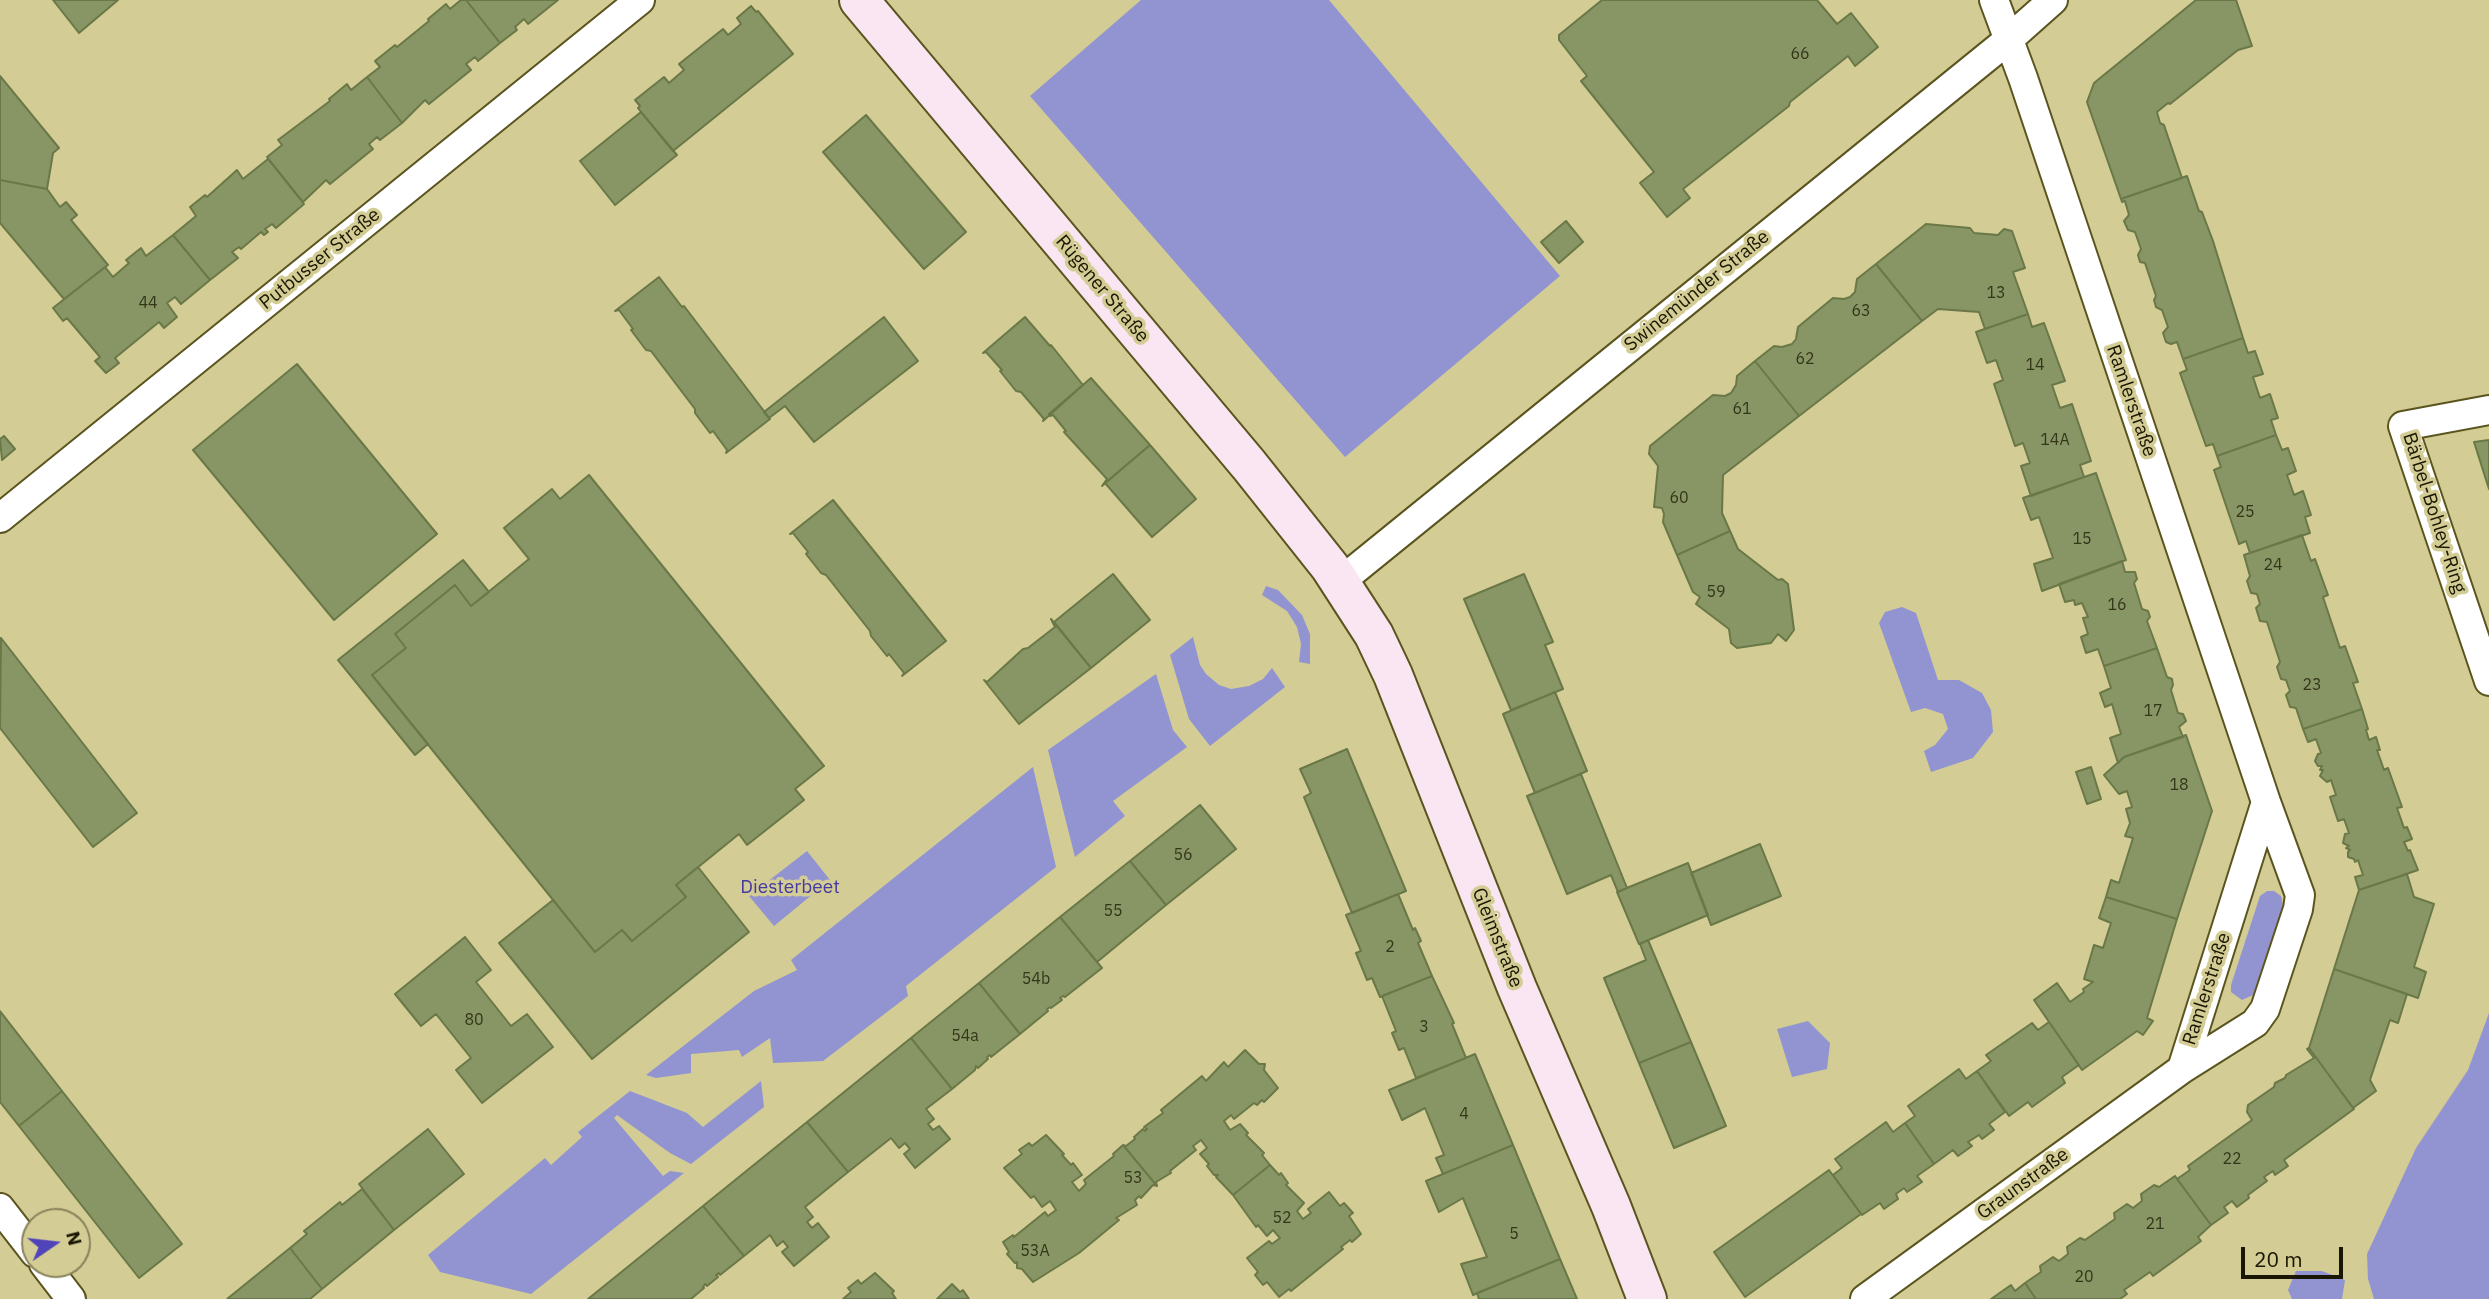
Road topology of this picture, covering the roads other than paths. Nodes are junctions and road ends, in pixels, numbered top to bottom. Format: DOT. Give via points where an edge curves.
graph roads {
  1 [pos="640,0"];
  2 [pos="859,0"];
  3 [pos="1994,0"];
  4 [pos="2053,0"];
  5 [pos="2008,40"];
  6 [pos="2489,410"];
  7 [pos="0,518"];
  8 [pos="1340,581"];
  9 [pos="2489,681"];
  10 [pos="2266,802"];
  11 [pos="2182,1069"];
  12 [pos="0,1208"];
  13 [pos="21,1235"];
  14 [pos="55,1278"];
  15 [pos="71,1299"];
  16 [pos="1647,1299"];
  17 [pos="1865,1299"];
  1 -- 7 [label="street, Putbusser Straße"];
  2 -- 8 [label="street, Rügener Straße" via="1241,454"];
  3 -- 5 [label="street, Ramlerstraße"];
  4 -- 5 [label="street, Swinemünder Straße"];
  5 -- 8 [label="street, Swinemünder Straße"];
  5 -- 10 [label="street, Ramlerstraße"];
  6 -- 9 [label="street, Bärbel-Bohley-Ring" via="2403,426"];
  8 -- 16 [label="street, Gleimstraße" via="1393,675"];
  10 -- 11 [label="street, Ramlerstraße"];
  10 -- 11 [label="street, Ramlerstraße" via="2300,895 2298,909 2260,1016 2243,1032"];
  11 -- 17 [label="street, Graunstraße"];
  12 -- 13 [label="street"];
  14 -- 15 [label="street"];
}
